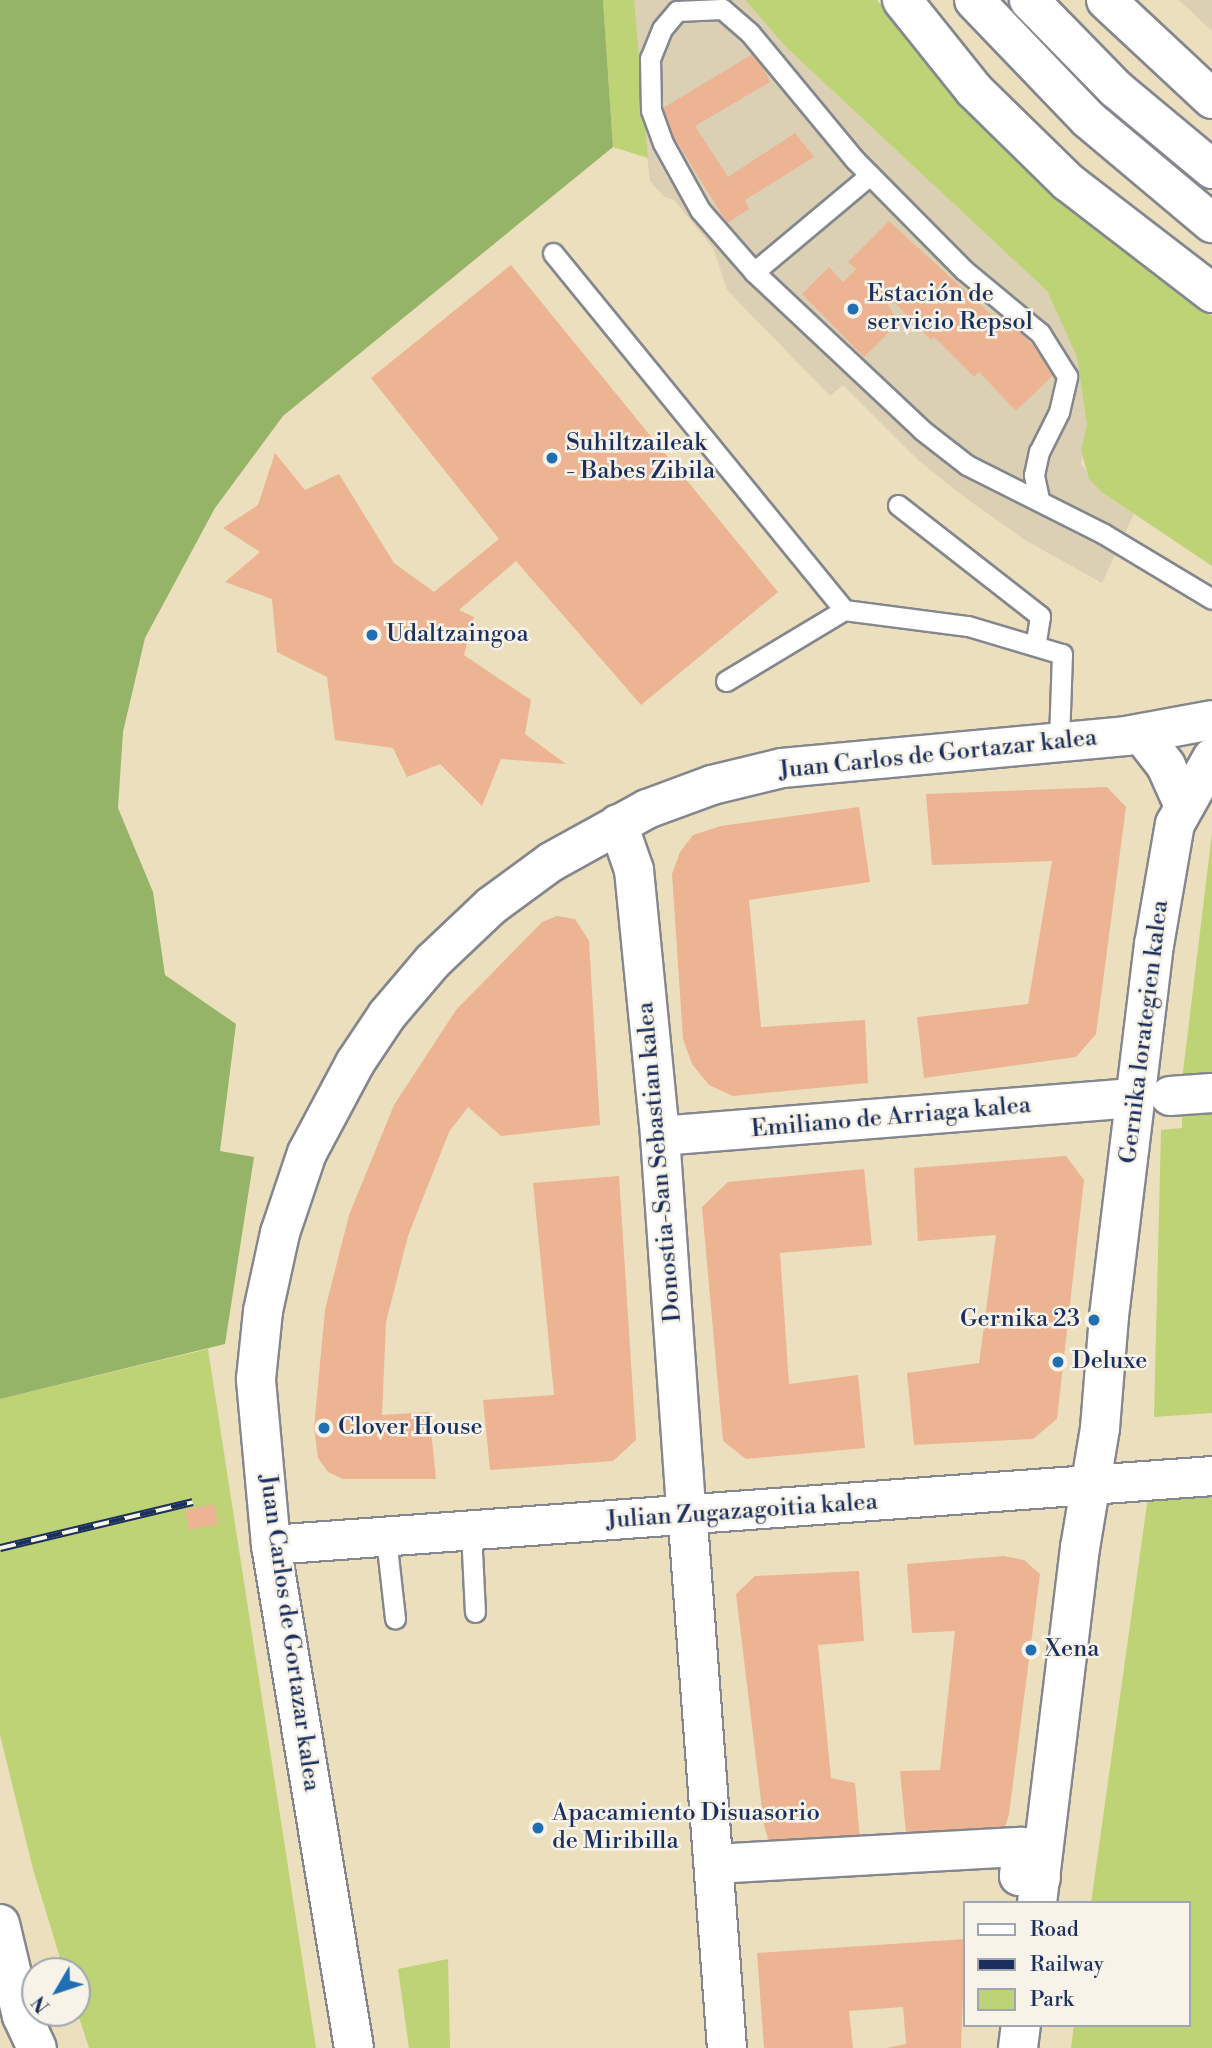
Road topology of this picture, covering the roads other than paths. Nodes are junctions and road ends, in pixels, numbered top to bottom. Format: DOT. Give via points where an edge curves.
graph roads {
  1 [pos="902,0"];
  2 [pos="974,0"];
  3 [pos="1029,0"];
  4 [pos="1106,0"];
  5 [pos="1212,99"];
  6 [pos="1212,169"];
  7 [pos="870,175"];
  8 [pos="1212,223"];
  9 [pos="553,253"];
  10 [pos="754,272"];
  11 [pos="1212,293"];
  12 [pos="1039,499"];
  13 [pos="898,505"];
  14 [pos="1212,599"];
  15 [pos="845,610"];
  16 [pos="1035,646"];
  17 [pos="726,681"];
  18 [pos="1212,720"];
  19 [pos="1136,738"];
  20 [pos="1059,741"];
  21 [pos="1211,758"];
  22 [pos="1184,806"];
  23 [pos="618,824"];
  24 [pos="1212,1093"];
  25 [pos="1170,1096"];
  26 [pos="1121,1099"];
  27 [pos="660,1136"];
  28 [pos="1212,1476"];
  29 [pos="1091,1487"];
  30 [pos="471,1531"];
  31 [pos="386,1538"];
  32 [pos="271,1545"];
  33 [pos="475,1612"];
  34 [pos="395,1618"];
  35 [pos="714,1864"];
  36 [pos="1039,1891"];
  37 [pos="0,1924"];
  38 [pos="1021,2027"];
  39 [pos="37,2048"];
  40 [pos="354,2048"];
  41 [pos="727,2048"];
  42 [pos="1018,2048"];
  1 -- 11 [label="main road" via="974,90 1068,182"];
  2 -- 8 [label="main road" via="1088,119"];
  3 -- 6 [label="main road" via="1116,89"];
  4 -- 5 [label="main road"];
  7 -- 10 [label="lane"];
  7 -- 10 [label="lane" via="741,25 722,9 677,11 662,29 650,58 652,110 663,143 699,210"];
  7 -- 12 [label="lane" via="964,270 1040,333 1067,376 1059,411 1039,452 1034,475"];
  9 -- 15 [label="lane"];
  10 -- 12 [label="lane" via="922,430 967,465 1020,494"];
  12 -- 14 [label="lane"];
  13 -- 16 [label="lane" via="1040,616"];
  15 -- 16 [label="lane" via="968,626"];
  15 -- 17 [label="lane"];
  16 -- 20 [label="lane" via="1062,654"];
  18 -- 19 [label="main road, Juan Carlos de Gortazar kalea"];
  19 -- 20 [label="main road, Juan Carlos de Gortazar kalea"];
  19 -- 21 [label="main road, Juan Carlos de Gortazar kalea" via="1180,746"];
  19 -- 22 [label="main road" via="1166,766"];
  20 -- 23 [label="main road, Juan Carlos de Gortazar kalea" via="782,768 712,785"];
  21 -- 22 [label="main road, Gernika lorategien kalea"];
  22 -- 29 [label="main road, Gernika lorategien kalea" via="1175,824 1154,945"];
  23 -- 27 [label="main road, Donostia-San Sebastian kalea" via="634,870"];
  23 -- 32 [label="main road, Juan Carlos de Gortazar kalea" via="551,862 491,906 433,961 387,1015 355,1063 307,1153 280,1233 263,1311 256,1379"];
  24 -- 25 [label="main road"];
  26 -- 27 [label="main road, Emiliano de Arriaga kalea"];
  27 -- 35 [label="main road, Donostia-San Sebastian kalea"];
  28 -- 29 [label="main road, Julian Zugazagoitia kalea"];
  29 -- 30 [label="main road, Julian Zugazagoitia kalea"];
  29 -- 36 [label="main road"];
  30 -- 31 [label="main road, Julian Zugazagoitia kalea"];
  30 -- 33 [label="lane"];
  31 -- 32 [label="main road, Julian Zugazagoitia kalea"];
  31 -- 34 [label="lane"];
  32 -- 40 [label="main road, Juan Carlos de Gortazar kalea"];
  35 -- 36 [label="main road" via="1021,1847 1019,1876"];
  35 -- 41 [label="main road, Donostia-San Sebastian kalea"];
  37 -- 39 [label="main road" via="22,2016"];
  38 -- 42 [label="main road"];
}
